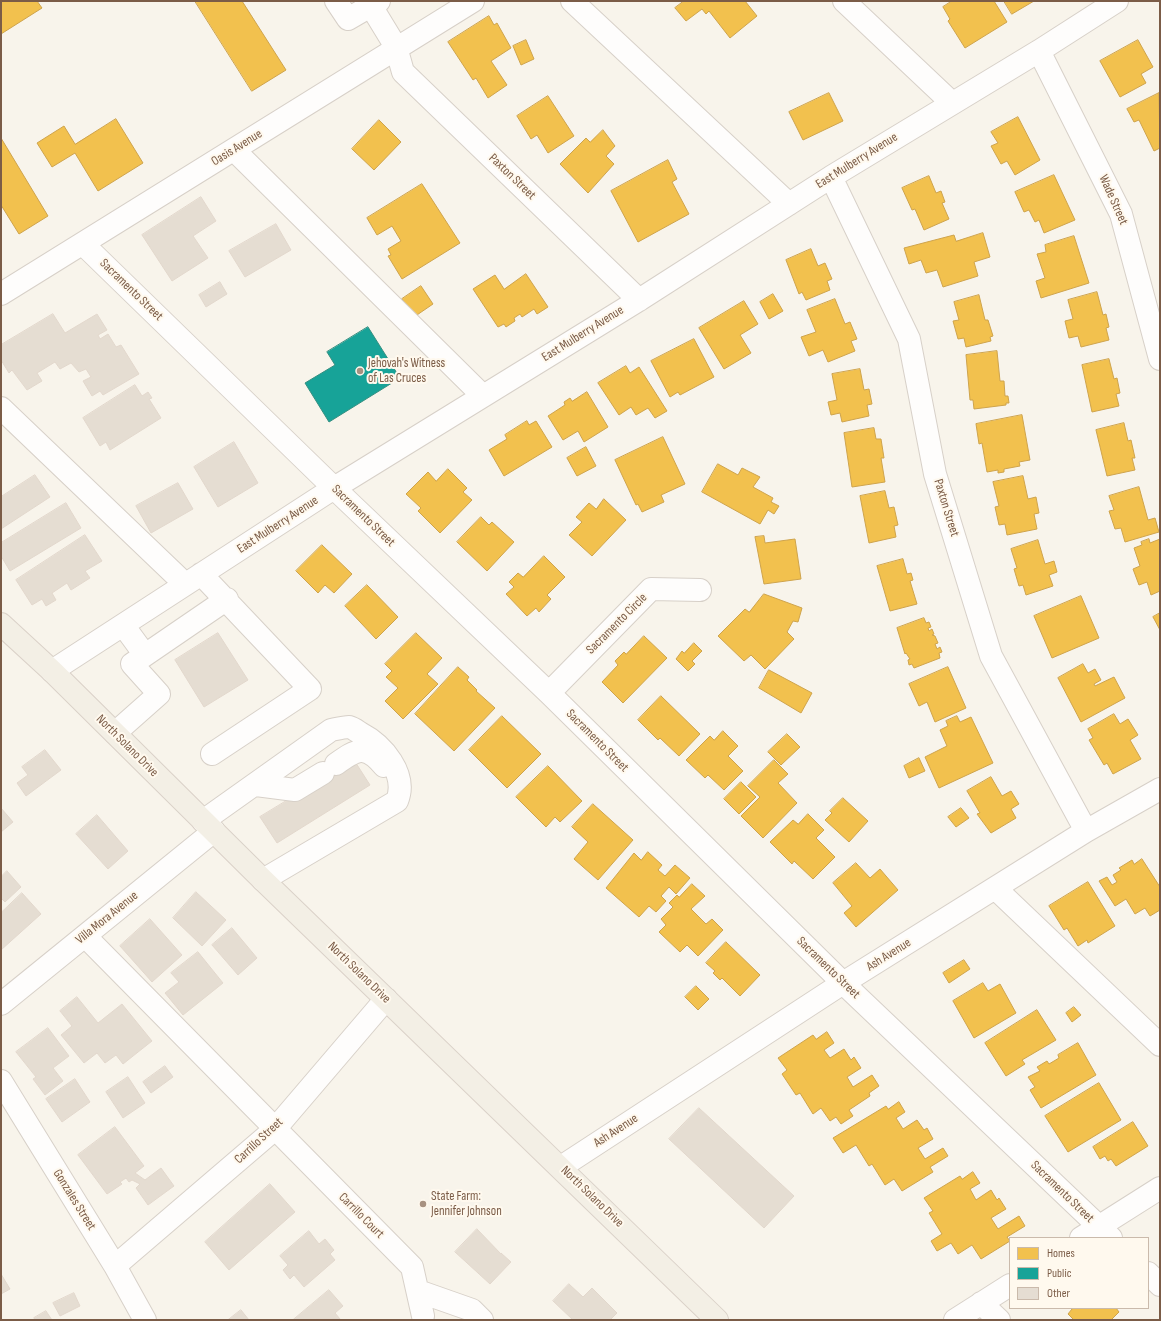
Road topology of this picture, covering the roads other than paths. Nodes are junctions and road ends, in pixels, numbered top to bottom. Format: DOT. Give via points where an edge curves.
graph roads {
  1 [pos="336,1"];
  2 [pos="473,1"];
  3 [pos="572,1"];
  4 [pos="844,1"];
  5 [pos="1112,2"];
  6 [pos="375,4"];
  7 [pos="396,47"];
  8 [pos="1039,51"];
  9 [pos="952,103"];
  10 [pos="234,150"];
  11 [pos="831,177"];
  12 [pos="789,204"];
  13 [pos="83,244"];
  14 [pos="1,294"];
  15 [pos="639,300"];
  16 [pos="1160,359"];
  17 [pos="483,396"];
  18 [pos="1,408"];
  19 [pos="334,488"];
  20 [pos="193,579"];
  21 [pos="700,590"];
  22 [pos="227,599"];
  23 [pos="1,624"];
  24 [pos="123,625"];
  25 [pos="145,655"];
  26 [pos="52,671"];
  27 [pos="549,693"];
  28 [pos="115,733"];
  29 [pos="212,754"];
  30 [pos="256,785"];
  31 [pos="1158,794"];
  32 [pos="382,809"];
  33 [pos="208,826"];
  34 [pos="1086,831"];
  35 [pos="264,880"];
  36 [pos="995,888"];
  37 [pos="85,936"];
  38 [pos="843,983"];
  39 [pos="386,999"];
  40 [pos="1,1004"];
  41 [pos="1160,1046"];
  42 [pos="1,1081"];
  43 [pos="275,1129"];
  44 [pos="561,1167"];
  45 [pos="1160,1188"];
  46 [pos="1097,1234"];
  47 [pos="115,1266"];
  48 [pos="1149,1274"];
  49 [pos="1009,1285"];
  50 [pos="1160,1285"];
  51 [pos="418,1291"];
  52 [pos="982,1303"];
  53 [pos="423,1316"];
  54 [pos="145,1320"];
  55 [pos="482,1320"];
  56 [pos="717,1320"];
  57 [pos="955,1320"];
  58 [pos="998,1320"];
  1 -- 6 [label="street" via="348,19"];
  2 -- 7 [label="street, Oasis Avenue"];
  3 -- 12 [label="street"];
  4 -- 9 [label="street"];
  5 -- 8 [label="street, East Mulberry Avenue"];
  6 -- 7 [label="street, Paxton Street"];
  7 -- 10 [label="street, Oasis Avenue"];
  7 -- 15 [label="street, Paxton Street" via="403,72"];
  8 -- 9 [label="street, East Mulberry Avenue"];
  8 -- 16 [label="street, Wade Street" via="1121,214"];
  9 -- 11 [label="street, East Mulberry Avenue"];
  10 -- 13 [label="street, Oasis Avenue"];
  10 -- 17 [label="street"];
  11 -- 12 [label="street, East Mulberry Avenue"];
  11 -- 34 [label="street, Paxton Street" via="909,339 935,474 991,656"];
  12 -- 15 [label="street, East Mulberry Avenue"];
  13 -- 14 [label="street, Oasis Avenue"];
  13 -- 19 [label="street, Sacramento Street"];
  15 -- 17 [label="street, East Mulberry Avenue"];
  17 -- 19 [label="street, East Mulberry Avenue"];
  18 -- 20 [label="street"];
  19 -- 20 [label="street, East Mulberry Avenue"];
  19 -- 27 [label="street, Sacramento Street"];
  20 -- 22 [label="street"];
  20 -- 24 [label="street, East Mulberry Avenue"];
  21 -- 27 [label="street, Sacramento Circle" via="651,589"];
  22 -- 25 [label="street"];
  22 -- 29 [label="street" via="310,689"];
  23 -- 26 [label="main road, North Solano Drive"];
  24 -- 25 [label="street"];
  24 -- 26 [label="street, East Mulberry Avenue"];
  25 -- 28 [label="street" via="132,664 158,694"];
  26 -- 28 [label="main road, North Solano Drive"];
  27 -- 38 [label="street, Sacramento Street"];
  28 -- 33 [label="main road, North Solano Drive"];
  30 -- 32 [label="street" via="295,790 353,752 368,751 376,756 386,769 392,785"];
  30 -- 32 [label="street, Villa Mora Avenue" via="331,730 350,727 380,746 394,766 400,783 400,792 397,801"];
  30 -- 33 [label="street, Villa Mora Avenue"];
  31 -- 34 [label="street, Ash Avenue"];
  32 -- 35 [label="street, Villa Mora Avenue"];
  33 -- 35 [label="main road, North Solano Drive"];
  33 -- 37 [label="street, Villa Mora Avenue"];
  34 -- 36 [label="street, Ash Avenue"];
  35 -- 39 [label="main road, North Solano Drive"];
  36 -- 38 [label="street, Ash Avenue"];
  36 -- 41 [label="street"];
  37 -- 40 [label="street, Villa Mora Avenue"];
  37 -- 43 [label="street, Carrillo Court"];
  38 -- 44 [label="street, Ash Avenue"];
  38 -- 46 [label="street, Sacramento Street"];
  39 -- 43 [label="street, Carrillo Street"];
  39 -- 44 [label="main road, North Solano Drive"];
  42 -- 47 [label="street, Gonzales Street"];
  43 -- 47 [label="street, Carrillo Street"];
  43 -- 51 [label="street, Carrillo Court" via="412,1267"];
  44 -- 56 [label="main road, North Solano Drive"];
  45 -- 46 [label="street"];
  47 -- 54 [label="street, Gonzales Street"];
  48 -- 50 [label="street"];
  49 -- 52 [label="street"];
  51 -- 53 [label="street, Carrillo Court"];
  51 -- 55 [label="street" via="472,1310"];
  52 -- 57 [label="street"];
  52 -- 58 [label="street"];
}
